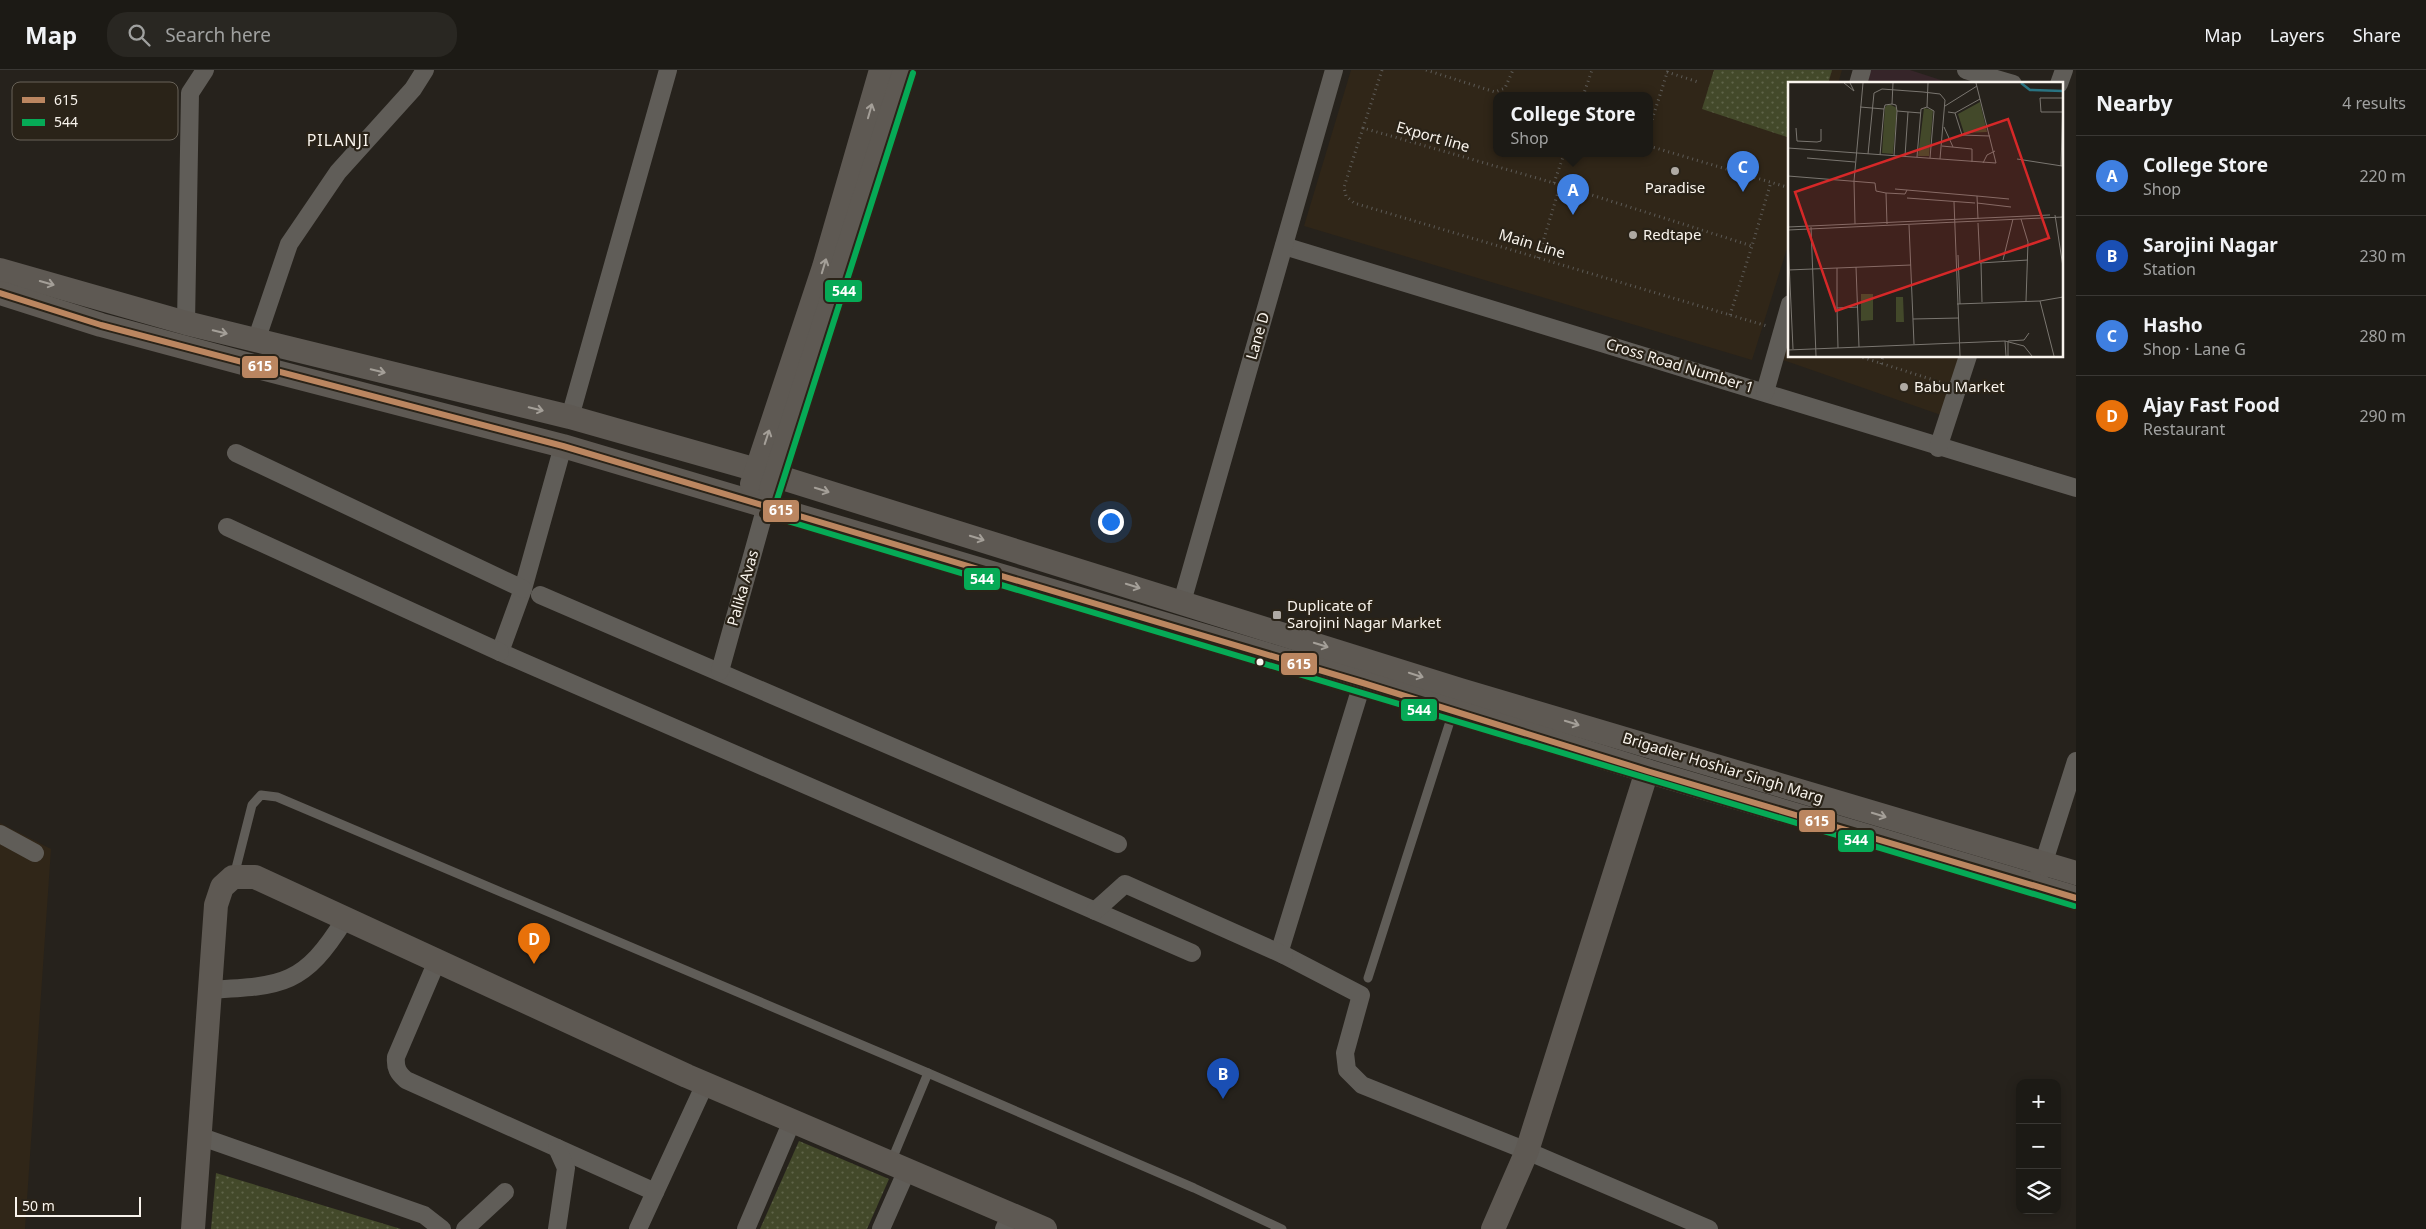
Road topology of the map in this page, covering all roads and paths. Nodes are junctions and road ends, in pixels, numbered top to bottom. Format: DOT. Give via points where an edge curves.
graph roads {
  1 [pos="205,70"];
  2 [pos="425,70"];
  3 [pos="668,70"];
  4 [pos="881,70"];
  5 [pos="905,70"];
  6 [pos="1334,70"];
  7 [pos="1381,70"];
  8 [pos="1426,70"];
  9 [pos="1514,70"];
  10 [pos="1592,70"];
  11 [pos="1966,70"];
  12 [pos="2064,70"];
  13 [pos="1667,71"];
  14 [pos="1698,82"];
  15 [pos="2006,82"];
  16 [pos="2060,82"];
  17 [pos="1584,92"];
  18 [pos="1653,116"];
  19 [pos="1363,128"];
  20 [pos="1653,147"];
  21 [pos="1563,157"];
  22 [pos="1771,182"];
  23 [pos="1554,184"];
  24 [pos="1560,186"];
  25 [pos="1788,187"];
  26 [pos="1284,246"];
  27 [pos="1752,246"];
  28 [pos="1538,258"];
  29 [pos="0,270"];
  30 [pos="0,293"];
  31 [pos="1788,310"];
  32 [pos="1730,315"];
  33 [pos="186,323"];
  34 [pos="1782,330"];
  35 [pos="256,341"];
  36 [pos="1864,358"];
  37 [pos="1883,358"];
  38 [pos="1967,358"];
  39 [pos="1881,364"];
  40 [pos="1958,388"];
  41 [pos="1765,392"];
  42 [pos="570,417"];
  43 [pos="563,446"];
  44 [pos="1938,448"];
  45 [pos="236,453"];
  46 [pos="766,473"];
  47 [pos="2076,488"];
  48 [pos="756,503"];
  49 [pos="228,527"];
  50 [pos="523,588"];
  51 [pos="540,595"];
  52 [pos="1182,602"];
  53 [pos="500,652"];
  54 [pos="1370,660"];
  55 [pos="720,671"];
  56 [pos="1363,683"];
  57 [pos="1453,712"];
  58 [pos="1654,748"];
  59 [pos="2076,761"];
  60 [pos="1647,771"];
  61 [pos="0,834"];
  62 [pos="1118,844"];
  63 [pos="35,853"];
  64 [pos="2043,864"];
  65 [pos="2076,873"];
  66 [pos="234,877"];
  67 [pos="2036,886"];
  68 [pos="2076,898"];
  69 [pos="1095,911"];
  70 [pos="345,919"];
  71 [pos="1192,953"];
  72 [pos="1284,954"];
  73 [pos="437,961"];
  74 [pos="1368,978"];
  75 [pos="209,990"];
  76 [pos="928,1073"];
  77 [pos="705,1084"];
  78 [pos="792,1121"];
  79 [pos="199,1136"];
  80 [pos="557,1148"];
  81 [pos="1527,1151"];
  82 [pos="899,1166"];
  83 [pos="505,1192"];
  84 [pos="655,1192"];
  85 [pos="1007,1222"];
  86 [pos="193,1229"];
  87 [pos="442,1229"];
  88 [pos="465,1229"];
  89 [pos="557,1229"];
  90 [pos="638,1229"];
  91 [pos="746,1229"];
  92 [pos="881,1229"];
  93 [pos="1045,1229"];
  94 [pos="1282,1229"];
  95 [pos="1493,1229"];
  96 [pos="1709,1229"];
  1 -- 33 [label="street" via="190,93"];
  2 -- 35 [label="street" via="413,90 338,172 289,244"];
  3 -- 42 [label="street"];
  46 -- 4 [label="street, one-way"];
  5 -- 46 [label="street"];
  6 -- 26 [label="street, Lane D"];
  7 -- 19 [label="path"];
  8 -- 9 [label="path" via="1495,92 1505,88"];
  10 -- 17 [label="path"];
  11 -- 15 [label="street"];
  12 -- 16 [label="street"];
  13 -- 14 [label="path"];
  13 -- 18 [label="path"];
  19 -- 23 [label="path, Export line"];
  19 -- 28 [label="path, Main Line" via="1344,187 1346,196 1354,203"];
  20 -- 22 [label="path"];
  21 -- 23 [label="path"];
  22 -- 25 [label="path"];
  22 -- 27 [label="path"];
  23 -- 24 [label="path, Export line"];
  24 -- 27 [label="path, Export line"];
  24 -- 28 [label="path"];
  26 -- 41 [label="street, Cross Road Number 1"];
  26 -- 52 [label="street, Lane D"];
  27 -- 32 [label="path"];
  28 -- 32 [label="path, Main Line"];
  29 -- 33 [label="street, Brigadier Hoshiar Singh Marg, one-way"];
  30 -- 43 [label="street, Brigadier Hoshiar Singh Marg" via="246,364"];
  31 -- 34 [label="street"];
  32 -- 34 [label="path, Main Line"];
  33 -- 35 [label="street, Brigadier Hoshiar Singh Marg, one-way"];
  34 -- 41 [label="street"];
  35 -- 42 [label="street, Brigadier Hoshiar Singh Marg, one-way"];
  36 -- 39 [label="path"];
  37 -- 39 [label="path"];
  38 -- 40 [label="street"];
  39 -- 40 [label="path"];
  40 -- 44 [label="street"];
  41 -- 44 [label="street, Cross Road Number 1"];
  42 -- 46 [label="street, Brigadier Hoshiar Singh Marg"];
  43 -- 48 [label="street, Brigadier Hoshiar Singh Marg"];
  43 -- 50 [label="street"];
  44 -- 47 [label="street, Cross Road Number 1"];
  45 -- 50 [label="street"];
  46 -- 48 [label="street"];
  46 -- 52 [label="street, Brigadier Hoshiar Singh Marg, one-way"];
  48 -- 55 [label="street, Palika Avas"];
  48 -- 56 [label="street, Brigadier Hoshiar Singh Marg"];
  49 -- 53 [label="street"];
  50 -- 53 [label="street"];
  51 -- 55 [label="street"];
  52 -- 54 [label="street, Brigadier Hoshiar Singh Marg, one-way"];
  53 -- 69 [label="street"];
  54 -- 56 [label="street"];
  54 -- 58 [label="street, Brigadier Hoshiar Singh Marg, one-way"];
  55 -- 62 [label="street"];
  56 -- 57 [label="street, Brigadier Hoshiar Singh Marg"];
  56 -- 72 [label="street" via="1281,947"];
  57 -- 60 [label="street, Brigadier Hoshiar Singh Marg"];
  57 -- 74 [label="lane"];
  58 -- 60 [label="street"];
  58 -- 64 [label="street, Brigadier Hoshiar Singh Marg, one-way"];
  59 -- 64 [label="street"];
  60 -- 67 [label="street, Brigadier Hoshiar Singh Marg"];
  60 -- 81 [label="street"];
  61 -- 63 [label="street"];
  64 -- 65 [label="street, Brigadier Hoshiar Singh Marg"];
  64 -- 67 [label="street"];
  66 -- 70 [label="street" via="255,877"];
  66 -- 75 [label="street" via="222,887 216,905"];
  66 -- 76 [label="lane" via="252,805 261,795 277,797"];
  67 -- 68 [label="street, Brigadier Hoshiar Singh Marg"];
  69 -- 71 [label="street"];
  69 -- 72 [label="street" via="1124,884"];
  70 -- 73 [label="street"];
  70 -- 75 [label="street" via="313,963 288,980 260,988"];
  72 -- 81 [label="street" via="1361,995 1345,1053 1347,1070 1362,1085"];
  73 -- 77 [label="street"];
  73 -- 80 [label="street" via="396,1057 399,1073 406,1080"];
  75 -- 79 [label="street"];
  76 -- 82 [label="lane"];
  76 -- 94 [label="lane"];
  77 -- 78 [label="street"];
  77 -- 84 [label="street"];
  78 -- 82 [label="street"];
  78 -- 91 [label="street"];
  79 -- 86 [label="street"];
  79 -- 87 [label="street" via="424,1215"];
  80 -- 84 [label="street"];
  80 -- 89 [label="street" via="566,1168"];
  81 -- 95 [label="street"];
  81 -- 96 [label="street"];
  82 -- 85 [label="street"];
  82 -- 92 [label="street"];
  83 -- 88 [label="street"];
  84 -- 90 [label="street"];
  85 -- 93 [label="street"];
}
